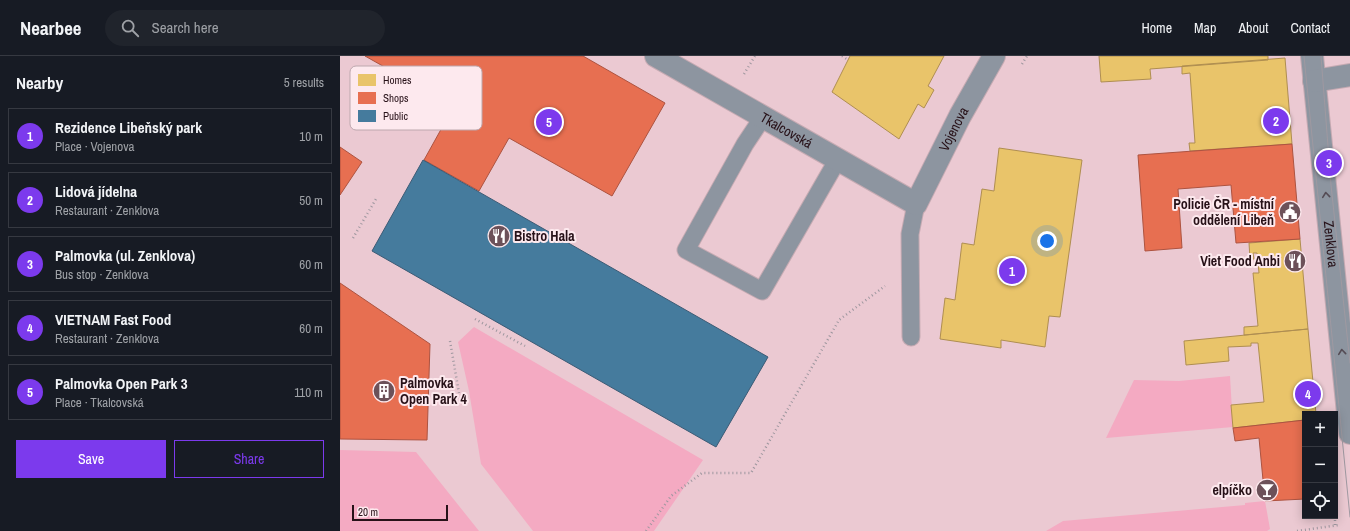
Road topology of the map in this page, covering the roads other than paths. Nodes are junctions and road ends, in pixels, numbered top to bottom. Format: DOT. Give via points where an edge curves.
graph roads {
  1 [pos="656,56"];
  2 [pos="994,56"];
  3 [pos="1312,56"];
  4 [pos="1350,75"];
  5 [pos="1314,81"];
  6 [pos="763,117"];
  7 [pos="838,159"];
  8 [pos="916,204"];
  9 [pos="911,337"];
  10 [pos="1350,433"];
  1 -- 6 [label="street, Tkalcovská"];
  2 -- 8 [label="street, Vojenova" via="960,116"];
  3 -- 5 [label="street, Zenklova"];
  4 -- 5 [label="street"];
  10 -- 5 [label="street, Zenklova, one-way"];
  6 -- 7 [label="street, Tkalcovská"];
  6 -- 7 [label="lane" via="745,144 686,250 762,291"];
  7 -- 8 [label="street, Tkalcovská"];
  8 -- 9 [label="lane" via="910,234"];
}
